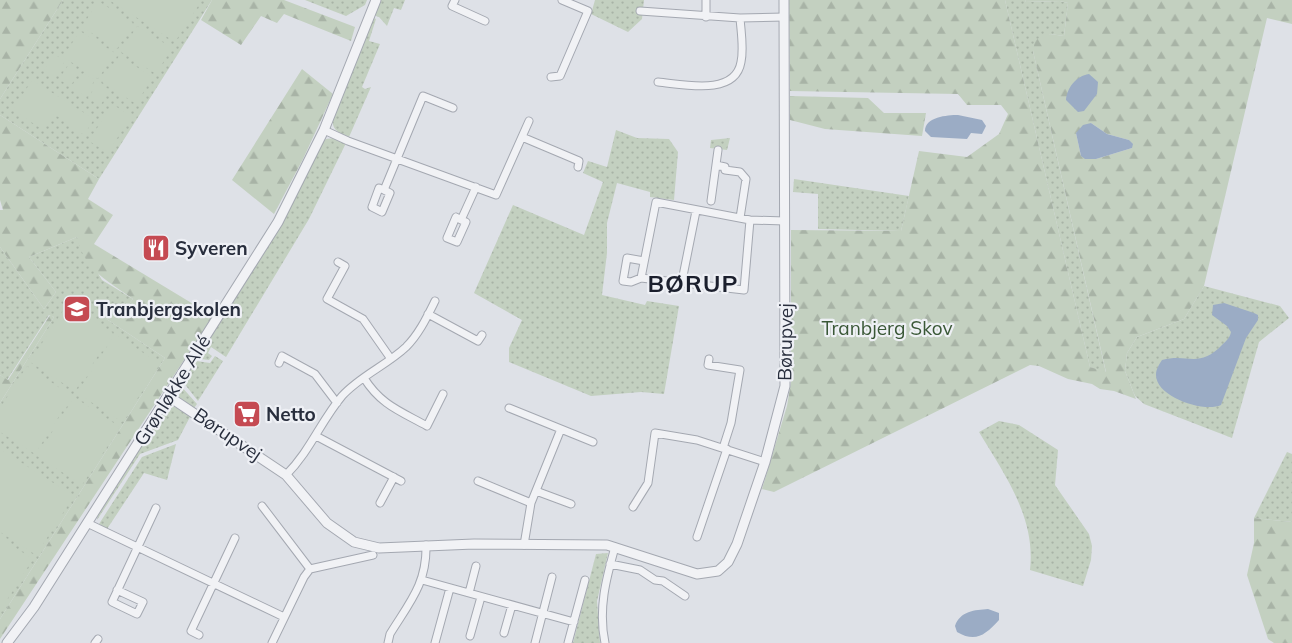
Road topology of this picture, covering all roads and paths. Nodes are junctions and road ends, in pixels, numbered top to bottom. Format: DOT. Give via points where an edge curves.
graph roads {
  1 [pos="376,0"];
  2 [pos="455,0"];
  3 [pos="562,0"];
  4 [pos="706,0"];
  5 [pos="784,0"];
  6 [pos="640,11"];
  7 [pos="706,17"];
  8 [pos="740,18"];
  9 [pos="784,18"];
  10 [pos="485,21"];
  11 [pos="551,77"];
  12 [pos="658,82"];
  13 [pos="453,108"];
  14 [pos="529,121"];
  15 [pos="324,130"];
  16 [pos="522,136"];
  17 [pos="718,150"];
  18 [pos="398,158"];
  19 [pos="716,165"];
  20 [pos="578,167"];
  21 [pos="476,187"];
  22 [pos="384,190"];
  23 [pos="710,201"];
  24 [pos="696,211"];
  25 [pos="740,218"];
  26 [pos="461,220"];
  27 [pos="750,220"];
  28 [pos="785,221"];
  29 [pos="644,261"];
  30 [pos="338,262"];
  31 [pos="641,278"];
  32 [pos="682,281"];
  33 [pos="435,301"];
  34 [pos="428,314"];
  35 [pos="482,334"];
  36 [pos="391,359"];
  37 [pos="709,359"];
  38 [pos="279,363"];
  39 [pos="364,378"];
  40 [pos="443,394"];
  41 [pos="168,396"];
  42 [pos="337,403"];
  43 [pos="509,408"];
  44 [pos="561,429"];
  45 [pos="316,436"];
  46 [pos="593,442"];
  47 [pos="725,448"];
  48 [pos="765,462"];
  49 [pos="286,475"];
  50 [pos="394,478"];
  51 [pos="401,481"];
  52 [pos="478,481"];
  53 [pos="536,491"];
  54 [pos="380,503"];
  55 [pos="531,503"];
  56 [pos="571,504"];
  57 [pos="262,506"];
  58 [pos="633,507"];
  59 [pos="156,508"];
  60 [pos="87,523"];
  61 [pos="235,538"];
  62 [pos="697,538"];
  63 [pos="426,545"];
  64 [pos="524,545"];
  65 [pos="137,547"];
  66 [pos="615,547"];
  67 [pos="373,555"];
  68 [pos="610,564"];
  69 [pos="476,566"];
  70 [pos="310,569"];
  71 [pos="552,577"];
  72 [pos="422,580"];
  73 [pos="585,580"];
  74 [pos="214,583"];
  75 [pos="450,588"];
  76 [pos="117,590"];
  77 [pos="469,593"];
  78 [pos="685,596"];
  79 [pos="481,597"];
  80 [pos="512,605"];
  81 [pos="543,614"];
  82 [pos="284,617"];
  83 [pos="574,622"];
  84 [pos="504,633"];
  85 [pos="199,635"];
  86 [pos="470,636"];
  87 [pos="7,643"];
  88 [pos="272,643"];
  89 [pos="388,643"];
  90 [pos="435,643"];
  91 [pos="535,643"];
  92 [pos="568,643"];
  93 [pos="605,643"];
  1 -- 15 [label="street, Grønløkke Allé"];
  2 -- 10 [label="street" via="452,6"];
  3 -- 11 [label="street" via="588,11 560,76"];
  4 -- 7 [label="street"];
  5 -- 9 [label="street, Børupvej"];
  6 -- 7 [label="street"];
  7 -- 8 [label="street"];
  8 -- 9 [label="street"];
  8 -- 12 [label="street" via="742,61 732,77 720,84 703,87"];
  9 -- 28 [label="street, Børupvej"];
  13 -- 18 [label="street" via="423,96"];
  14 -- 16 [label="street"];
  15 -- 18 [label="street"];
  15 -- 41 [label="street, Grønløkke Allé" via="278,222"];
  16 -- 20 [label="street" via="579,161"];
  16 -- 21 [label="street" via="496,195"];
  17 -- 19 [label="street"];
  18 -- 21 [label="street"];
  18 -- 22 [label="street"];
  19 -- 23 [label="street"];
  19 -- 25 [label="street" via="740,172 746,179"];
  21 -- 26 [label="street"];
  24 -- 25 [label="street"];
  24 -- 29 [label="street" via="656,202"];
  24 -- 32 [label="street"];
  25 -- 27 [label="street"];
  27 -- 28 [label="street"];
  27 -- 32 [label="street" via="744,290"];
  28 -- 48 [label="street, Børupvej" via="785,386"];
  29 -- 31 [label="street"];
  29 -- 31 [label="street" via="627,258 623,281"];
  30 -- 36 [label="street" via="345,266 327,299 363,319"];
  31 -- 32 [label="street"];
  33 -- 34 [label="street"];
  34 -- 35 [label="street" via="478,341"];
  34 -- 36 [label="street" via="413,340"];
  36 -- 39 [label="street"];
  37 -- 47 [label="street" via="708,365 740,370"];
  38 -- 42 [label="street" via="282,356 315,374"];
  39 -- 40 [label="street" via="384,402 427,426"];
  39 -- 42 [label="street"];
  41 -- 49 [label="street, Børupvej"];
  41 -- 60 [label="street, Grønløkke Allé"];
  42 -- 45 [label="street"];
  43 -- 44 [label="street"];
  44 -- 46 [label="street"];
  44 -- 53 [label="street"];
  45 -- 49 [label="street"];
  45 -- 50 [label="street"];
  47 -- 48 [label="street"];
  47 -- 58 [label="street" via="654,433 648,483"];
  47 -- 62 [label="street"];
  48 -- 66 [label="street, Børupvej" via="737,544 728,562 718,571 697,574"];
  49 -- 63 [label="street, Børupvej" via="326,523 354,542 378,548"];
  50 -- 51 [label="street"];
  50 -- 54 [label="street"];
  52 -- 55 [label="street"];
  53 -- 55 [label="street"];
  53 -- 56 [label="street"];
  55 -- 64 [label="street"];
  57 -- 70 [label="street"];
  59 -- 65 [label="street"];
  60 -- 65 [label="street"];
  60 -- 87 [label="street, Grønløkke Allé"];
  61 -- 74 [label="street"];
  63 -- 64 [label="street, Børupvej"];
  63 -- 72 [label="street"];
  64 -- 66 [label="street, Børupvej"];
  65 -- 74 [label="street"];
  65 -- 76 [label="street"];
  66 -- 68 [label="street"];
  67 -- 70 [label="street"];
  68 -- 78 [label="street" via="640,570"];
  68 -- 93 [label="street" via="603,593"];
  69 -- 77 [label="street"];
  70 -- 82 [label="street"];
  71 -- 81 [label="street"];
  72 -- 75 [label="street"];
  72 -- 89 [label="street" via="390,634"];
  73 -- 83 [label="street"];
  74 -- 82 [label="street"];
  74 -- 85 [label="street" via="191,631"];
  75 -- 77 [label="street"];
  75 -- 90 [label="street"];
  77 -- 79 [label="street"];
  79 -- 80 [label="street"];
  79 -- 86 [label="street"];
  80 -- 81 [label="street"];
  80 -- 84 [label="street"];
  81 -- 83 [label="street"];
  81 -- 91 [label="street"];
  82 -- 88 [label="street"];
  83 -- 92 [label="street"];
}
